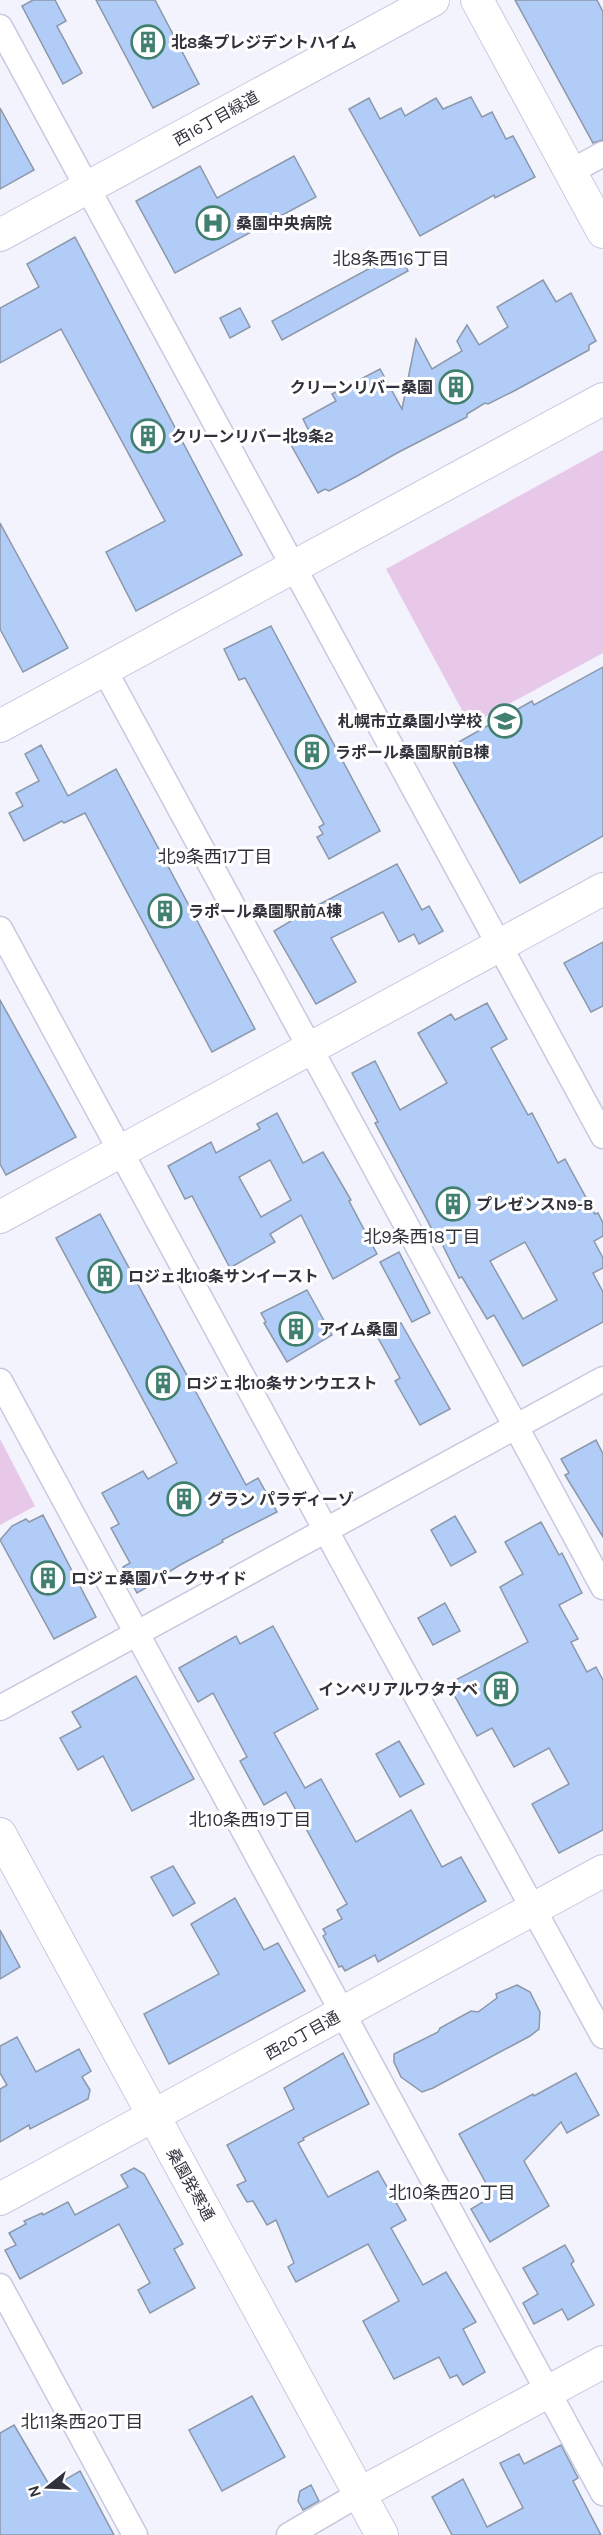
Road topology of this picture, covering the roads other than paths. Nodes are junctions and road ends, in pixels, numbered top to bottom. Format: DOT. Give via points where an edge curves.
graph roads {
  1 [pos="433,0"];
  2 [pos="477,0"];
  3 [pos="0,27"];
  4 [pos="603,154"];
  5 [pos="570,172"];
  6 [pos="88,188"];
  7 [pos="603,232"];
  8 [pos="0,235"];
  9 [pos="603,399"];
  10 [pos="293,567"];
  11 [pos="104,669"];
  12 [pos="0,726"];
  13 [pos="603,889"];
  14 [pos="0,929"];
  15 [pos="500,945"];
  16 [pos="310,1048"];
  17 [pos="603,1136"];
  18 [pos="120,1151"];
  19 [pos="0,1217"];
  20 [pos="603,1379"];
  21 [pos="0,1381"];
  22 [pos="516,1427"];
  23 [pos="326,1531"];
  24 [pos="603,1587"];
  25 [pos="136,1633"];
  26 [pos="0,1708"];
  27 [pos="0,1834"];
  28 [pos="603,1871"];
  29 [pos="532,1909"];
  30 [pos="343,2012"];
  31 [pos="603,2036"];
  32 [pos="153,2116"];
  33 [pos="0,2199"];
  34 [pos="0,2286"];
  35 [pos="603,2362"];
  36 [pos="548,2391"];
  37 [pos="603,2493"];
  38 [pos="359,2494"];
  39 [pos="135,2535"];
  40 [pos="289,2535"];
  41 [pos="381,2535"];
  1 -- 6 [label="street, 西16丁目緑道"];
  2 -- 5 [label="street"];
  3 -- 6 [label="street"];
  4 -- 5 [label="street"];
  5 -- 7 [label="street"];
  6 -- 8 [label="street, 西16丁目緑道"];
  6 -- 10 [label="street"];
  9 -- 10 [label="street"];
  10 -- 11 [label="street"];
  10 -- 15 [label="street"];
  11 -- 12 [label="street"];
  11 -- 16 [label="street"];
  13 -- 15 [label="street"];
  14 -- 18 [label="street"];
  15 -- 16 [label="street"];
  15 -- 17 [label="street"];
  16 -- 18 [label="street"];
  16 -- 22 [label="street"];
  18 -- 19 [label="street"];
  18 -- 23 [label="street"];
  20 -- 22 [label="street"];
  21 -- 25 [label="street"];
  22 -- 23 [label="street"];
  22 -- 24 [label="street"];
  23 -- 25 [label="street"];
  23 -- 29 [label="street"];
  25 -- 26 [label="street"];
  25 -- 30 [label="street"];
  27 -- 32 [label="street, 桑園発寒通"];
  28 -- 29 [label="street, 西20丁目通"];
  29 -- 30 [label="street, 西20丁目通"];
  29 -- 31 [label="street"];
  30 -- 32 [label="street, 西20丁目通"];
  30 -- 36 [label="street"];
  32 -- 33 [label="street, 西20丁目通"];
  32 -- 38 [label="street, 桑園発寒通"];
  34 -- 39 [label="street"];
  35 -- 36 [label="street"];
  36 -- 37 [label="street"];
  36 -- 38 [label="street"];
  38 -- 40 [label="street"];
  38 -- 41 [label="street, 桑園発寒通"];
}
